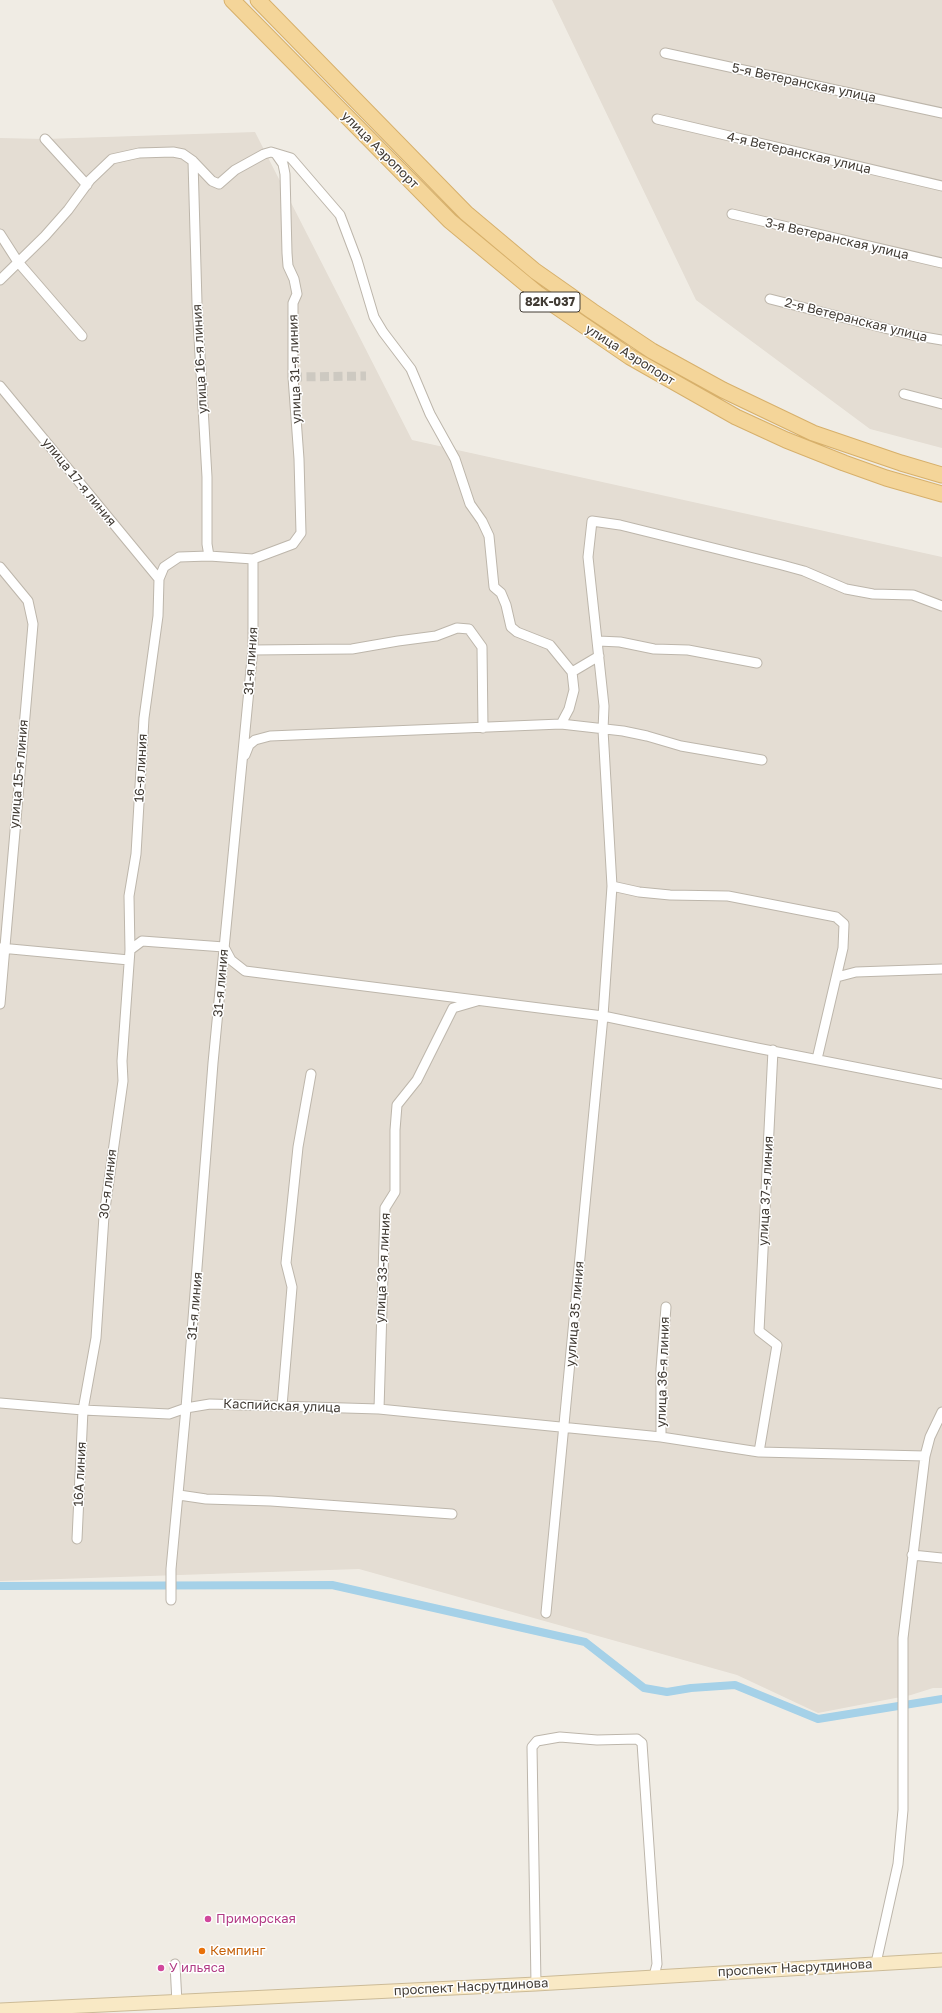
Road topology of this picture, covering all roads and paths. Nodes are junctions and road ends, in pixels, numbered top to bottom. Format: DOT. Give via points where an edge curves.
graph roads {
  1 [pos="232,0"];
  2 [pos="258,0"];
  3 [pos="665,53"];
  4 [pos="942,113"];
  5 [pos="657,119"];
  6 [pos="45,139"];
  7 [pos="276,154"];
  8 [pos="193,162"];
  9 [pos="87,185"];
  10 [pos="942,186"];
  11 [pos="732,214"];
  12 [pos="0,234"];
  13 [pos="18,262"];
  14 [pos="942,263"];
  15 [pos="0,280"];
  16 [pos="770,299"];
  17 [pos="82,336"];
  18 [pos="942,340"];
  19 [pos="0,386"];
  20 [pos="904,394"];
  21 [pos="942,404"];
  22 [pos="942,474"];
  23 [pos="942,494"];
  24 [pos="209,556"];
  25 [pos="253,558"];
  26 [pos="0,567"];
  27 [pos="159,579"];
  28 [pos="942,606"];
  29 [pos="598,641"];
  30 [pos="253,650"];
  31 [pos="599,656"];
  32 [pos="757,663"];
  33 [pos="572,672"];
  34 [pos="561,724"];
  35 [pos="483,728"];
  36 [pos="603,730"];
  37 [pos="762,760"];
  38 [pos="242,762"];
  39 [pos="612,886"];
  40 [pos="224,947"];
  41 [pos="2,948"];
  42 [pos="129,956"];
  43 [pos="942,969"];
  44 [pos="837,977"];
  45 [pos="484,1000"];
  46 [pos="0,1004"];
  47 [pos="603,1016"];
  48 [pos="773,1050"];
  49 [pos="817,1059"];
  50 [pos="312,1074"];
  51 [pos="942,1084"];
  52 [pos="666,1307"];
  53 [pos="0,1403"];
  54 [pos="282,1406"];
  55 [pos="186,1408"];
  56 [pos="379,1409"];
  57 [pos="83,1410"];
  58 [pos="942,1412"];
  59 [pos="564,1427"];
  60 [pos="661,1437"];
  61 [pos="759,1452"];
  62 [pos="925,1456"];
  63 [pos="179,1495"];
  64 [pos="452,1514"];
  65 [pos="77,1539"];
  66 [pos="912,1555"];
  67 [pos="942,1558"];
  68 [pos="171,1600"];
  69 [pos="546,1613"];
  70 [pos="942,1960"];
  71 [pos="876,1963"];
  72 [pos="175,1964"];
  73 [pos="654,1976"];
  74 [pos="536,1984"];
  75 [pos="177,2003"];
  76 [pos="0,2010"];
  1 -- 23 [label="main road, улица Аэропорт / 82К-037" via="450,221 538,294 630,357 736,417 844,463"];
  2 -- 22 [label="main road, улица Аэропорт" via="466,213 535,271 592,312 652,351 813,433"];
  3 -- 4 [label="street, 5-я Ветеранская улица"];
  5 -- 10 [label="street, 4-я Ветеранская улица"];
  6 -- 9 [label="street"];
  7 -- 8 [label="street" via="270,152 252,159 219,184 212,181"];
  7 -- 25 [label="street, улица 31-я линия" via="283,164 285,174 288,266 297,294 294,303 293,377 302,525 301,532 293,544"];
  7 -- 33 [label="street" via="291,158 340,215 374,316 411,369 430,414 455,459 470,504 482,521 488,536 494,586 506,604 511,627 550,646"];
  8 -- 9 [label="street" via="183,154 173,152 139,153 112,160"];
  8 -- 24 [label="street, улица 16-я линия"];
  9 -- 13 [label="street" via="68,210"];
  11 -- 14 [label="street, 3-я Ветеранская улица"];
  12 -- 13 [label="street"];
  13 -- 15 [label="street"];
  13 -- 17 [label="street"];
  16 -- 18 [label="street, 2-я Ветеранская улица" via="912,335"];
  19 -- 27 [label="street, улица 17-я линия"];
  20 -- 21 [label="street"];
  24 -- 25 [label="street"];
  24 -- 27 [label="street" via="179,557 172,560 164,567"];
  25 -- 30 [label="street, 31-я линия"];
  26 -- 41 [label="street, улица 15-я линия" via="28,601 33,624"];
  27 -- 42 [label="street, 16-я линия" via="158,616 144,718 136,854 129,896"];
  28 -- 29 [label="street, уулица 35 линия" via="913,595 873,594 846,589 804,571 620,525 592,521 588,557"];
  29 -- 31 [label="street, уулица 35 линия"];
  29 -- 32 [label="street" via="620,642 654,649 688,650"];
  30 -- 35 [label="street" via="352,650 436,636 457,628 469,629 482,647"];
  30 -- 38 [label="street, 31-я линия"];
  31 -- 33 [label="street"];
  31 -- 36 [label="street, уулица 35 линия" via="604,706"];
  33 -- 34 [label="street" via="574,690 569,709"];
  34 -- 35 [label="street"];
  34 -- 36 [label="street"];
  35 -- 38 [label="street" via="262,737 249,745"];
  36 -- 37 [label="street" via="641,735 681,746"];
  36 -- 39 [label="street, уулица 35 линия"];
  38 -- 40 [label="street, 31-я линия"];
  39 -- 44 [label="street" via="670,895 728,896 836,917 844,924 843,948"];
  39 -- 47 [label="street, уулица 35 линия"];
  40 -- 42 [label="street" via="142,941"];
  40 -- 45 [label="street" via="231,960 244,971"];
  40 -- 55 [label="street, 31-я линия"];
  41 -- 42 [label="street"];
  41 -- 46 [label="street, улица 15-я линия"];
  42 -- 57 [label="street, 30-я линия" via="123,1081 104,1216 96,1338"];
  43 -- 44 [label="street" via="856,972"];
  44 -- 49 [label="street"];
  45 -- 47 [label="street"];
  45 -- 56 [label="street, улица 33-я линия" via="453,1008 417,1080 397,1105 395,1192 385,1208"];
  47 -- 48 [label="street"];
  47 -- 59 [label="street, уулица 35 линия"];
  48 -- 49 [label="street"];
  48 -- 61 [label="street, улица 37-я линия" via="759,1331 777,1345"];
  49 -- 51 [label="street"];
  50 -- 54 [label="street" via="298,1147 286,1263 292,1287"];
  52 -- 60 [label="street, улица 36-я линия" via="661,1369"];
  53 -- 57 [label="street, Каспийская улица"];
  54 -- 55 [label="street, Каспийская улица" via="210,1404"];
  54 -- 56 [label="street, Каспийская улица"];
  55 -- 57 [label="street, Каспийская улица" via="169,1414"];
  55 -- 63 [label="street, 31-я линия"];
  56 -- 59 [label="street, Каспийская улица"];
  57 -- 65 [label="street, 16А линия"];
  58 -- 62 [label="street" via="930,1436"];
  59 -- 60 [label="street, Каспийская улица"];
  59 -- 69 [label="street, уулица 35 линия"];
  60 -- 61 [label="street, Каспийская улица"];
  61 -- 62 [label="street, Каспийская улица"];
  62 -- 66 [label="street"];
  63 -- 64 [label="street" via="206,1499"];
  63 -- 68 [label="street, 31-я линия" via="171,1569"];
  66 -- 67 [label="street"];
  66 -- 71 [label="street" via="903,1638 903,1810 898,1864"];
  70 -- 71 [label="main road, проспект Насрутдинова"];
  71 -- 73 [label="main road, проспект Насрутдинова"];
  72 -- 75 [label="street"];
  73 -- 74 [label="main road, проспект Насрутдинова"];
  73 -- 74 [label="street" via="657,1964 642,1743 637,1739 597,1740 560,1737 537,1741 532,1747"];
  74 -- 75 [label="main road, проспект Насрутдинова"];
  75 -- 76 [label="main road, проспект Насрутдинова"];
}
